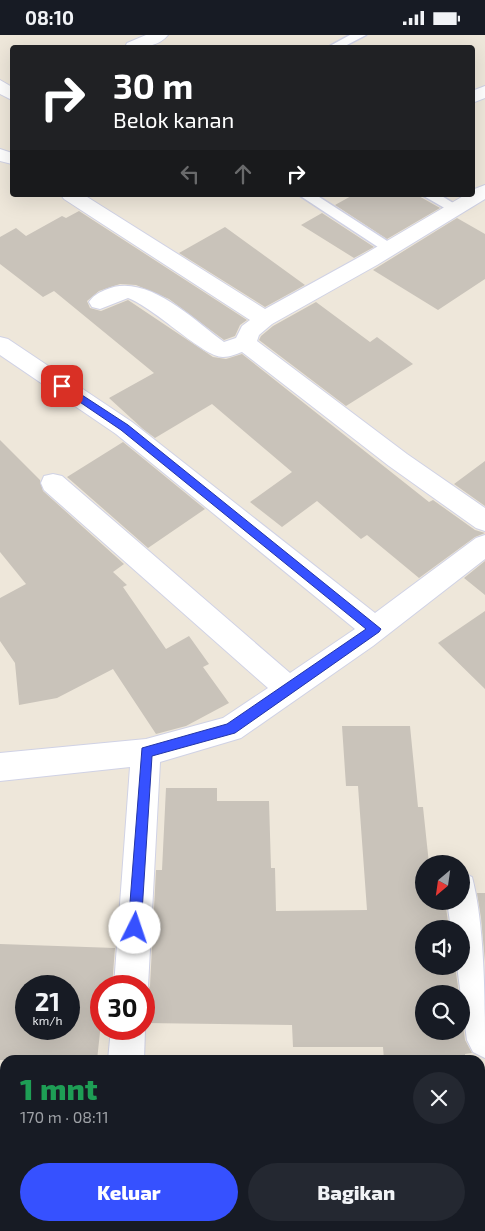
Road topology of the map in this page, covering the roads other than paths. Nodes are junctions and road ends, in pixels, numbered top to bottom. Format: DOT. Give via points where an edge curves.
graph roads {
  1 [pos="160,35"];
  2 [pos="360,35"];
  3 [pos="138,45"];
  4 [pos="338,45"];
  5 [pos="0,85"];
  6 [pos="10,94"];
  7 [pos="74,197"];
  8 [pos="309,197"];
  9 [pos="433,197"];
  10 [pos="475,197"];
  11 [pos="454,209"];
  12 [pos="390,248"];
  13 [pos="100,302"];
  14 [pos="264,319"];
  15 [pos="245,343"];
  16 [pos="0,344"];
  17 [pos="53,483"];
  18 [pos="485,521"];
  19 [pos="485,545"];
  20 [pos="375,629"];
  21 [pos="289,689"];
  22 [pos="146,752"];
  23 [pos="0,767"];
  24 [pos="464,910"];
  25 [pos="132,975"];
  26 [pos="127,1040"];
  27 [pos="485,1040"];
  28 [pos="126,1055"];
  1 -- 3 [label="street"];
  2 -- 4 [label="lane"];
  5 -- 6 [label="street"];
  7 -- 14 [label="street"];
  8 -- 12 [label="lane"];
  9 -- 11 [label="lane"];
  10 -- 11 [label="street"];
  11 -- 12 [label="street"];
  12 -- 14 [label="street"];
  13 -- 15 [label="street" via="128,291 140,295 218,349"];
  14 -- 15 [label="street" via="250,331"];
  15 -- 18 [label="street" via="398,460"];
  16 -- 20 [label="street" via="124,428"];
  17 -- 21 [label="street"];
  19 -- 20 [label="street"];
  20 -- 21 [label="street"];
  21 -- 22 [label="street" via="231,729"];
  22 -- 23 [label="street"];
  22 -- 25 [label="street"];
  24 -- 27 [label="street"];
  26 -- 28 [label="street"];
}
